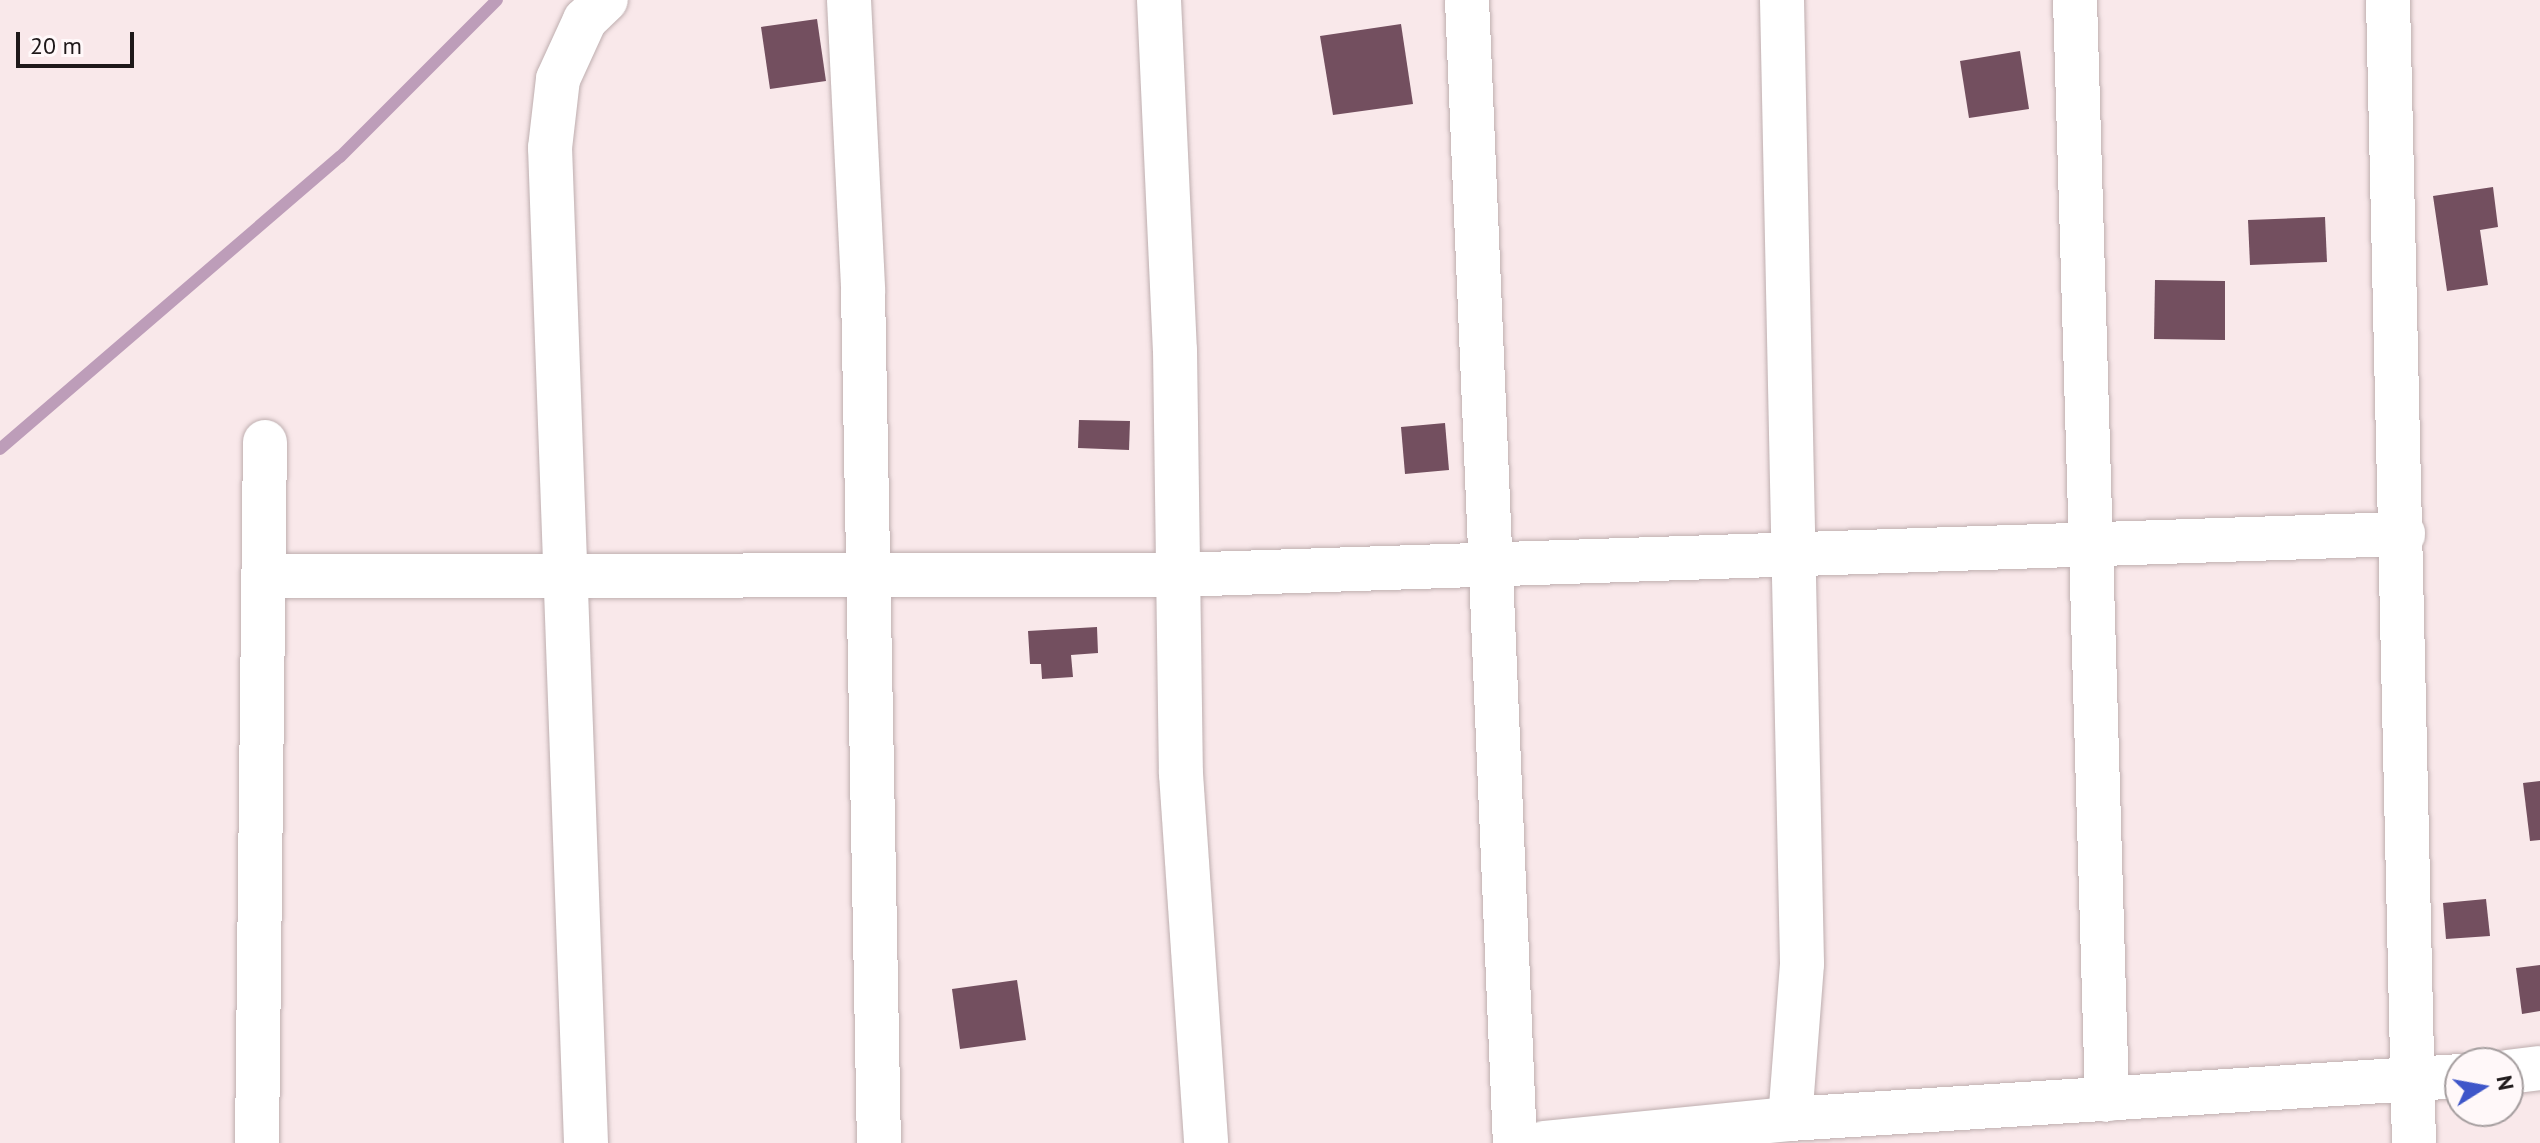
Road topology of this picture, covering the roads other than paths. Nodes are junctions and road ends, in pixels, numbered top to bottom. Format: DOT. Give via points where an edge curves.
graph roads {
  1 [pos="606,0"];
  2 [pos="849,0"];
  3 [pos="1159,0"];
  4 [pos="1467,0"];
  5 [pos="1782,0"];
  6 [pos="2075,0"];
  7 [pos="2388,0"];
  8 [pos="265,442"];
  9 [pos="2403,534"];
  10 [pos="2091,544"];
  11 [pos="1794,549"];
  12 [pos="1493,567"];
  13 [pos="567,575"];
  14 [pos="1177,575"];
  15 [pos="269,576"];
  16 [pos="870,576"];
  17 [pos="2444,1077"];
  18 [pos="2414,1080"];
  19 [pos="2107,1100"];
  20 [pos="1790,1119"];
  21 [pos="257,1143"];
  22 [pos="586,1143"];
  23 [pos="879,1143"];
  24 [pos="1206,1143"];
  25 [pos="1542,1143"];
  26 [pos="2414,1143"];
  1 -- 13 [label="street" via="585,20 558,79 550,148"];
  2 -- 16 [label="street"];
  3 -- 14 [label="street"];
  4 -- 12 [label="street"];
  5 -- 11 [label="street"];
  6 -- 10 [label="street"];
  7 -- 9 [label="street"];
  8 -- 15 [label="street"];
  9 -- 10 [label="street"];
  9 -- 18 [label="street"];
  10 -- 11 [label="street"];
  10 -- 19 [label="street"];
  11 -- 12 [label="street"];
  11 -- 20 [label="street" via="1802,964"];
  12 -- 14 [label="street"];
  12 -- 25 [label="street"];
  13 -- 15 [label="street"];
  13 -- 16 [label="street"];
  13 -- 22 [label="street"];
  14 -- 16 [label="street"];
  14 -- 24 [label="street" via="1181,774"];
  15 -- 21 [label="street"];
  16 -- 23 [label="street"];
  17 -- 18 [label="street"];
  18 -- 19 [label="street"];
  18 -- 26 [label="street"];
  19 -- 20 [label="street"];
  20 -- 25 [label="street"];
}
